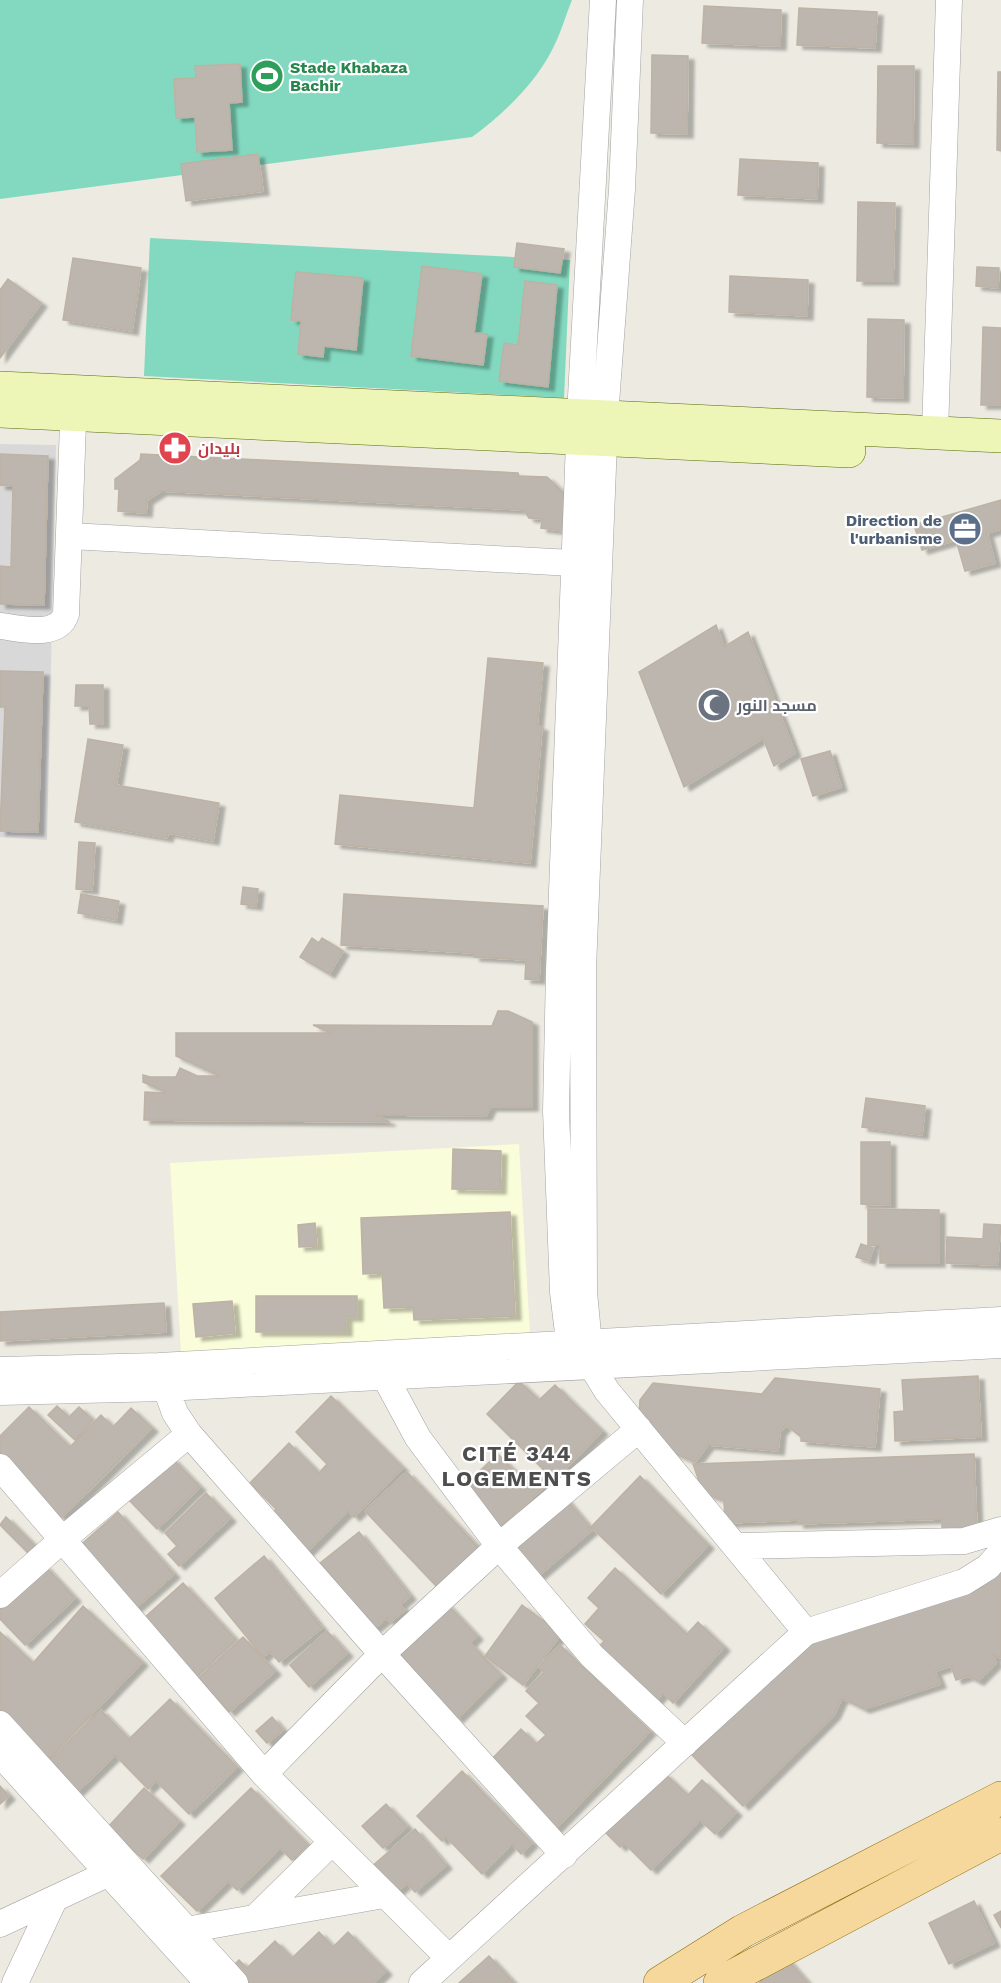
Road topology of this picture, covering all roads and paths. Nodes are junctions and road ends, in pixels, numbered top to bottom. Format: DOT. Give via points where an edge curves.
graph roads {
  1 [pos="603,0"];
  2 [pos="630,0"];
  3 [pos="949,0"];
  4 [pos="0,388"];
  5 [pos="74,401"];
  6 [pos="0,411"];
  7 [pos="592,428"];
  8 [pos="935,432"];
  9 [pos="1001,436"];
  10 [pos="1001,458"];
  11 [pos="69,536"];
  12 [pos="587,564"];
  13 [pos="0,626"];
  14 [pos="575,866"];
  15 [pos="584,1110"];
  16 [pos="556,1111"];
  17 [pos="1001,1320"];
  18 [pos="1001,1345"];
  19 [pos="580,1354"];
  20 [pos="377,1364"];
  21 [pos="0,1371"];
  22 [pos="162,1377"];
  23 [pos="0,1392"];
  24 [pos="639,1429"];
  25 [pos="189,1434"];
  26 [pos="0,1467"];
  27 [pos="1001,1530"];
  28 [pos="63,1539"];
  29 [pos="499,1546"];
  30 [pos="736,1546"];
  31 [pos="1001,1552"];
  32 [pos="0,1595"];
  33 [pos="806,1632"];
  34 [pos="382,1654"];
  35 [pos="0,1724"];
  36 [pos="686,1743"];
  37 [pos="0,1754"];
  38 [pos="264,1774"];
  39 [pos="1001,1798"];
  40 [pos="1001,1834"];
  41 [pos="331,1843"];
  42 [pos="564,1855"];
  43 [pos="107,1874"];
  44 [pos="384,1895"];
  45 [pos="54,1900"];
  46 [pos="257,1916"];
  47 [pos="0,1924"];
  48 [pos="186,1930"];
  49 [pos="449,1958"];
  50 [pos="15,1983"];
  51 [pos="208,1983"];
  52 [pos="235,1983"];
  53 [pos="422,1983"];
  54 [pos="660,1983"];
  55 [pos="720,1983"];
  1 -- 7 [label="street"];
  2 -- 7 [label="street" via="622,189"];
  3 -- 8 [label="street"];
  4 -- 5 [label="street"];
  5 -- 6 [label="street"];
  5 -- 7 [label="street"];
  5 -- 11 [label="street"];
  7 -- 8 [label="street"];
  7 -- 10 [label="street"];
  7 -- 12 [label="street"];
  8 -- 9 [label="street"];
  11 -- 12 [label="street"];
  11 -- 13 [label="street" via="66,614 62,623 48,629"];
  12 -- 14 [label="street"];
  14 -- 15 [label="street"];
  14 -- 16 [label="street"];
  15 -- 16 [label="street"];
  15 -- 19 [label="street"];
  16 -- 19 [label="street" via="563,1292"];
  17 -- 19 [label="street"];
  18 -- 19 [label="street"];
  19 -- 20 [label="street"];
  19 -- 24 [label="street"];
  20 -- 22 [label="street"];
  20 -- 29 [label="street" via="418,1438"];
  21 -- 22 [label="street"];
  22 -- 23 [label="street"];
  22 -- 25 [label="street" via="175,1413"];
  24 -- 29 [label="street"];
  24 -- 30 [label="street"];
  25 -- 28 [label="street"];
  25 -- 34 [label="street"];
  26 -- 28 [label="street"];
  27 -- 30 [label="street" via="964,1541"];
  28 -- 32 [label="street"];
  28 -- 38 [label="street"];
  29 -- 34 [label="street"];
  29 -- 36 [label="street" via="592,1656"];
  30 -- 33 [label="street"];
  31 -- 33 [label="street" via="988,1567 964,1582"];
  33 -- 36 [label="street"];
  34 -- 38 [label="street"];
  34 -- 42 [label="street"];
  35 -- 48 [label="street"];
  36 -- 42 [label="street"];
  37 -- 43 [label="street"];
  38 -- 41 [label="street"];
  39 -- 54 [label="main road" via="743,1931"];
  40 -- 55 [label="main road"];
  41 -- 44 [label="street"];
  41 -- 46 [label="street"];
  42 -- 49 [label="street"];
  43 -- 45 [label="street"];
  43 -- 51 [label="street"];
  44 -- 46 [label="street"];
  44 -- 49 [label="street"];
  45 -- 47 [label="street"];
  45 -- 50 [label="street"];
  46 -- 48 [label="street"];
  48 -- 52 [label="street"];
  49 -- 53 [label="street"];
}
